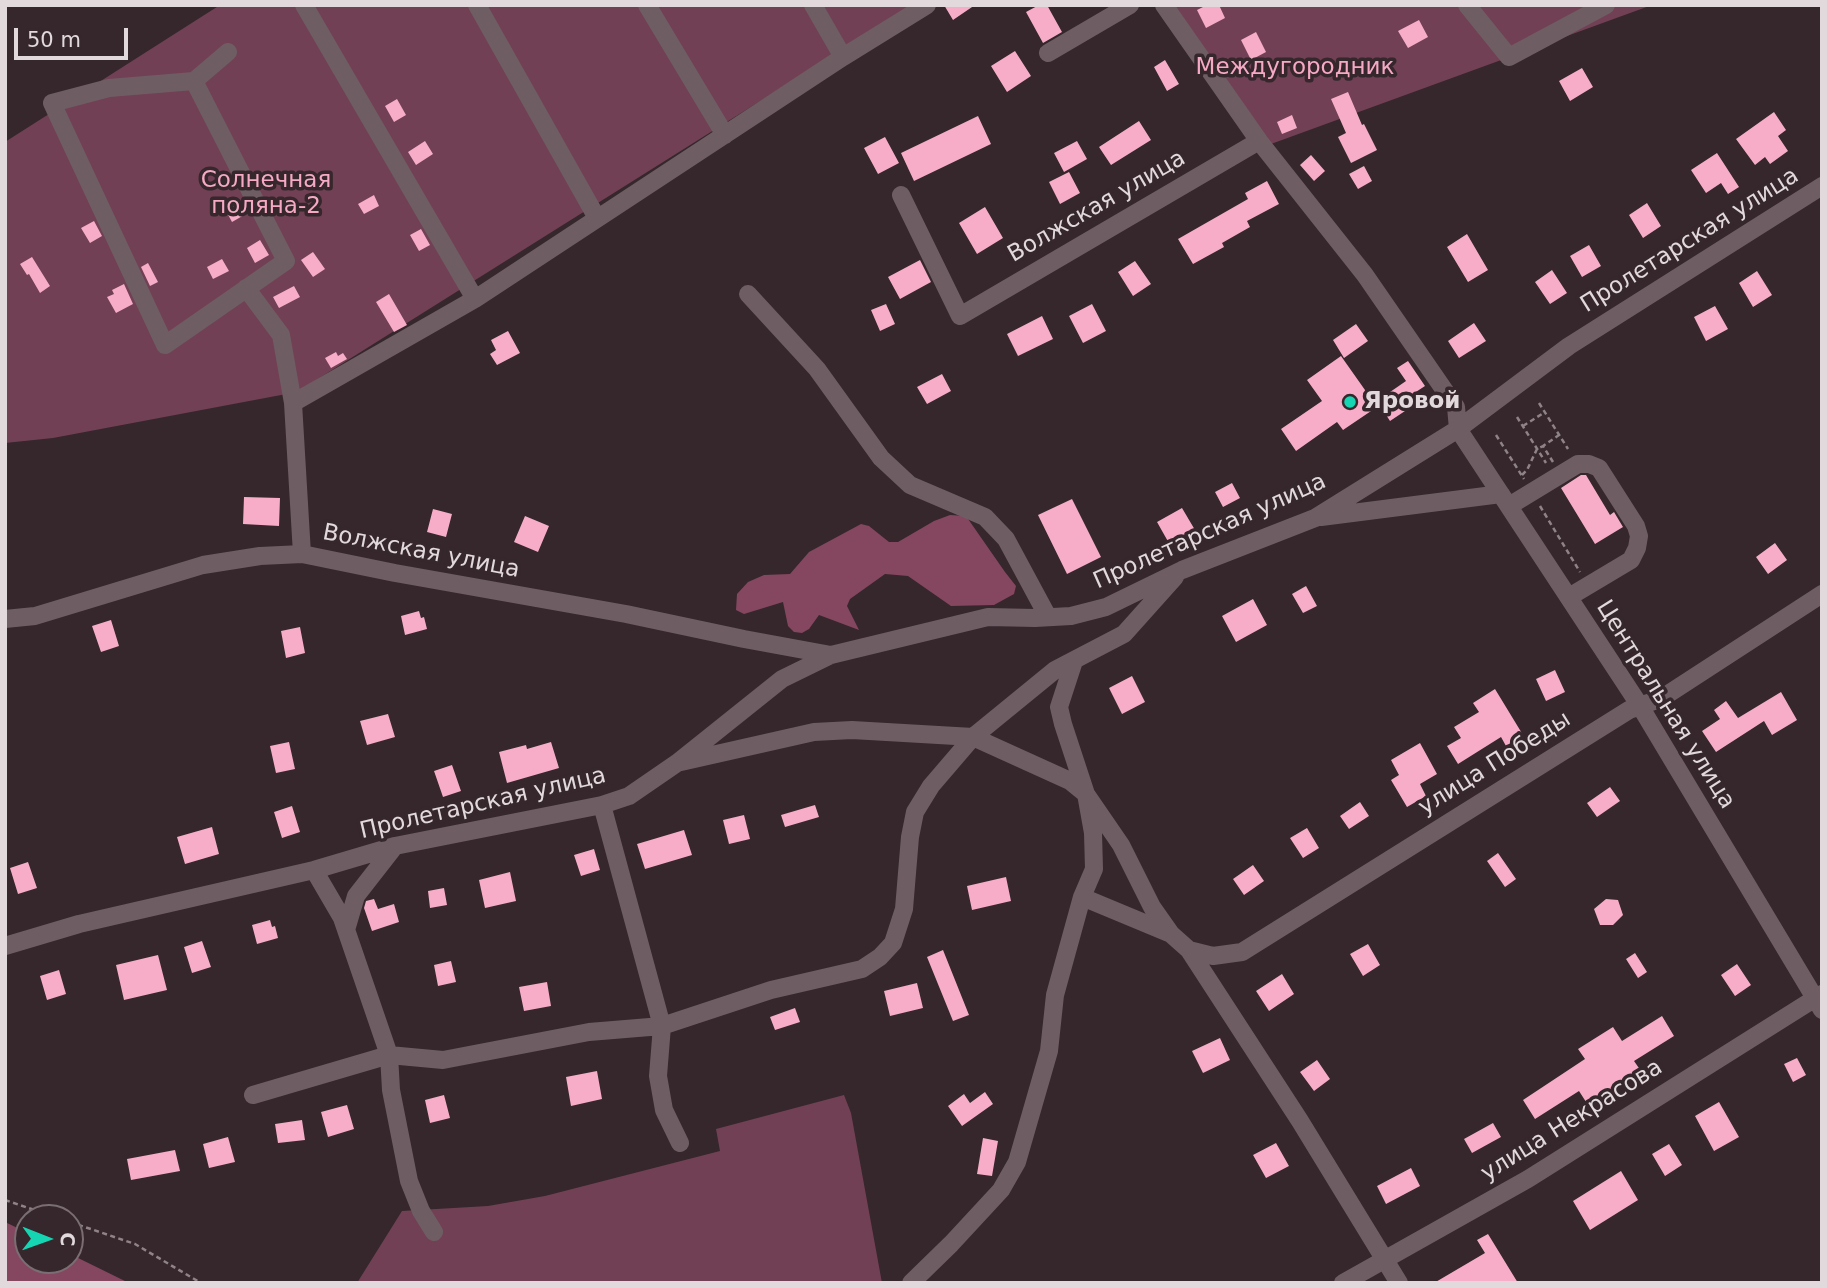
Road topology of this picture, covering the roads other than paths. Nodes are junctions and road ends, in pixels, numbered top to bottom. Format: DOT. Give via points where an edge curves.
graph roads {
  1 [pos="304,5"];
  2 [pos="477,5"];
  3 [pos="647,5"];
  4 [pos="813,5"];
  5 [pos="927,5"];
  6 [pos="1130,5"];
  7 [pos="1164,5"];
  8 [pos="1468,5"];
  9 [pos="1606,5"];
  10 [pos="228,51"];
  11 [pos="1048,53"];
  12 [pos="843,57"];
  13 [pos="194,80"];
  14 [pos="725,135"];
  15 [pos="1259,141"];
  16 [pos="1822,186"];
  17 [pos="901,195"];
  18 [pos="597,218"];
  19 [pos="246,288"];
  20 [pos="748,295"];
  21 [pos="475,299"];
  22 [pos="293,403"];
  23 [pos="1458,429"];
  24 [pos="1505,500"];
  25 [pos="1315,518"];
  26 [pos="302,554"];
  27 [pos="1182,570"];
  28 [pos="1822,594"];
  29 [pos="1569,597"];
  30 [pos="1048,617"];
  31 [pos="5,619"];
  32 [pos="831,655"];
  33 [pos="1074,661"];
  34 [pos="1640,706"];
  35 [pos="973,737"];
  36 [pos="677,763"];
  37 [pos="1086,794"];
  38 [pos="603,805"];
  39 [pos="395,846"];
  40 [pos="314,870"];
  41 [pos="1082,897"];
  42 [pos="346,930"];
  43 [pos="1171,934"];
  44 [pos="5,946"];
  45 [pos="1189,950"];
  46 [pos="1819,1001"];
  47 [pos="662,1026"];
  48 [pos="389,1055"];
  49 [pos="253,1096"];
  50 [pos="680,1143"];
  51 [pos="434,1232"];
  52 [pos="1385,1259"];
  53 [pos="911,1283"];
  54 [pos="1343,1283"];
  55 [pos="1399,1283"];
  1 -- 21 [label="street"];
  2 -- 18 [label="street"];
  3 -- 14 [label="street"];
  4 -- 12 [label="street"];
  5 -- 12 [label="street"];
  6 -- 11 [label="street"];
  7 -- 15 [label="street, Центральная улица"];
  8 -- 9 [label="street" via="1509,57"];
  10 -- 13 [label="street"];
  12 -- 14 [label="street"];
  13 -- 19 [label="street" via="286,261"];
  13 -- 19 [label="street" via="108,88 52,103 165,345"];
  14 -- 18 [label="street"];
  15 -- 17 [label="street, Волжская улица" via="960,316"];
  15 -- 23 [label="street, Центральная улица" via="1366,275 1456,407"];
  16 -- 23 [label="street, Пролетарская улица" via="1569,346"];
  18 -- 21 [label="street"];
  19 -- 22 [label="street" via="281,335"];
  20 -- 30 [label="street" via="817,369 881,458 910,485 985,517 1006,539"];
  21 -- 22 [label="street"];
  22 -- 26 [label="street"];
  23 -- 24 [label="street, Центральная улица"];
  23 -- 25 [label="street, Пролетарская улица"];
  24 -- 25 [label="street"];
  24 -- 29 [label="street, Центральная улица"];
  24 -- 29 [label="street" via="1551,471 1578,464 1599,468 1636,526 1637,548 1631,560"];
  25 -- 27 [label="street, Пролетарская улица"];
  26 -- 31 [label="street, Волжская улица" via="203,565 34,616"];
  26 -- 32 [label="street, Волжская улица"];
  27 -- 30 [label="street, Пролетарская улица" via="1106,607"];
  27 -- 33 [label="street" via="1124,635"];
  28 -- 34 [label="street, улица Победы" via="1662,698"];
  29 -- 34 [label="street, Центральная улица"];
  30 -- 32 [label="street, Пролетарская улица" via="988,617"];
  32 -- 36 [label="street, Пролетарская улица" via="782,679"];
  33 -- 35 [label="street" via="1055,670"];
  33 -- 37 [label="street" via="1059,707"];
  34 -- 45 [label="street, улица Победы" via="1242,952 1213,956"];
  34 -- 46 [label="street, Центральная улица"];
  35 -- 36 [label="street" via="814,732"];
  35 -- 37 [label="street" via="1070,781"];
  35 -- 47 [label="street" via="915,812 904,909 893,943 880,957 862,969 771,990"];
  36 -- 38 [label="street, Пролетарская улица" via="629,796"];
  37 -- 41 [label="street" via="1094,869"];
  37 -- 43 [label="street"];
  38 -- 39 [label="street, Пролетарская улица"];
  38 -- 47 [label="street"];
  39 -- 40 [label="street, Пролетарская улица"];
  39 -- 42 [label="street" via="356,896"];
  40 -- 42 [label="street"];
  40 -- 44 [label="street, Пролетарская улица" via="79,924"];
  41 -- 43 [label="street"];
  41 -- 53 [label="street" via="1055,995 1049,1051 1017,1162 1001,1190"];
  42 -- 48 [label="street"];
  43 -- 45 [label="street"];
  45 -- 52 [label="street"];
  46 -- 52 [label="street, улица Некрасова" via="1528,1179"];
  47 -- 48 [label="street" via="589,1032 443,1060"];
  47 -- 50 [label="street" via="658,1076 664,1110"];
  48 -- 49 [label="street"];
  48 -- 51 [label="street" via="391,1090 409,1181"];
  52 -- 54 [label="street, улица Некрасова"];
  52 -- 55 [label="street"];
}
